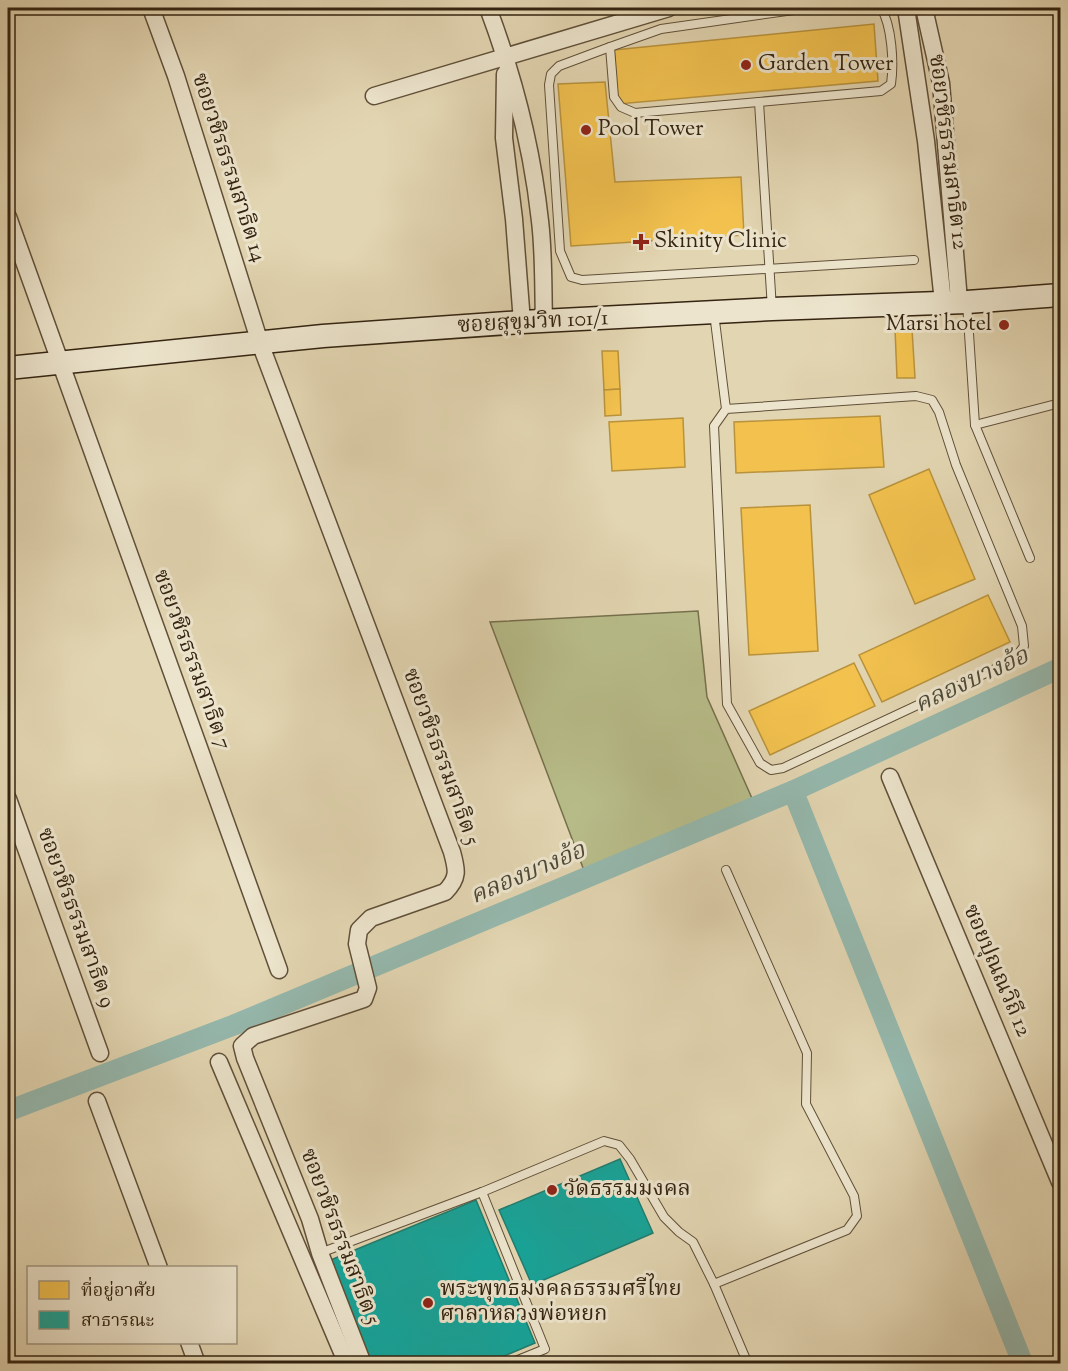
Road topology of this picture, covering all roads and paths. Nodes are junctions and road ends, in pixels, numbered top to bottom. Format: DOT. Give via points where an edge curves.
graph roads {
  1 [pos="151,8"];
  2 [pos="488,8"];
  3 [pos="669,8"];
  4 [pos="808,8"];
  5 [pos="881,8"];
  6 [pos="906,8"];
  7 [pos="924,8"];
  8 [pos="610,47"];
  9 [pos="506,55"];
  10 [pos="374,96"];
  11 [pos="759,102"];
  12 [pos="8,217"];
  13 [pos="914,260"];
  14 [pos="771,268"];
  15 [pos="1060,295"];
  16 [pos="956,302"];
  17 [pos="772,309"];
  18 [pos="714,313"];
  19 [pos="533,322"];
  20 [pos="260,343"];
  21 [pos="60,364"];
  22 [pos="8,368"];
  23 [pos="1060,403"];
  24 [pos="726,409"];
  25 [pos="975,425"];
  26 [pos="1030,558"];
  27 [pos="890,777"];
  28 [pos="8,799"];
  29 [pos="726,870"];
  30 [pos="279,970"];
  31 [pos="100,1053"];
  32 [pos="219,1062"];
  33 [pos="97,1101"];
  34 [pos="1060,1182"];
  35 [pos="482,1192"];
  36 [pos="320,1253"];
  37 [pos="158,1266"];
  38 [pos="714,1284"];
  39 [pos="190,1344"];
  40 [pos="197,1364"];
  41 [pos="347,1364"];
  42 [pos="363,1364"];
  43 [pos="507,1364"];
  44 [pos="748,1364"];
  1 -- 20 [label="street, ซอยวชิรธรรมสาธิต 14"];
  2 -- 9 [label="street"];
  3 -- 9 [label="street"];
  4 -- 8 [label="lane" via="661,29"];
  5 -- 11 [label="lane" via="888,19 893,72 891,84 881,92"];
  6 -- 16 [label="street, ซอยวชิรธรรมสาธิต 12"];
  7 -- 16 [label="street, ซอยวชิรธรรมสาธิต 12" via="941,83"];
  8 -- 11 [label="lane" via="614,97 621,107 635,113"];
  8 -- 14 [label="lane" via="559,66 551,74 549,85 560,251 571,277 582,280"];
  9 -- 10 [label="street"];
  9 -- 19 [label="street" via="504,138"];
  9 -- 19 [label="street" via="530,146 540,222"];
  11 -- 14 [label="lane"];
  12 -- 21 [label="street, ซอยวชิรธรรมสาธิต 7"];
  13 -- 14 [label="lane"];
  14 -- 17 [label="lane"];
  15 -- 16 [label="street, ซอยสุขุมวิท 101/1"];
  16 -- 17 [label="street, ซอยสุขุมวิท 101/1"];
  16 -- 25 [label="lane"];
  17 -- 18 [label="street, ซอยสุขุมวิท 101/1"];
  18 -- 19 [label="street, ซอยสุขุมวิท 101/1"];
  18 -- 24 [label="lane"];
  19 -- 20 [label="street, ซอยสุขุมวิท 101/1"];
  20 -- 21 [label="street, ซอยสุขุมวิท 101/1"];
  20 -- 36 [label="street, ซอยวชิรธรรมสาธิต 5" via="456,870 454,883 445,892 371,918 359,930 357,944 368,988 364,999 254,1036 242,1046"];
  21 -- 22 [label="street, ซอยสุขุมวิท 101/1"];
  21 -- 30 [label="street, ซอยวชิรธรรมสาธิต 7"];
  23 -- 25 [label="lane"];
  24 -- 24 [label="lane" via="916,396 933,400 1022,626 1024,646 1014,660 783,768 771,770 760,763 727,704 714,426"];
  25 -- 26 [label="lane"];
  27 -- 34 [label="street, ซอยปุณณวิถี 12"];
  28 -- 31 [label="street, ซอยวชิรธรรมสาธิต 9"];
  29 -- 38 [label="lane" via="807,1053 806,1104 854,1196 857,1215 847,1230"];
  32 -- 41 [label="street"];
  33 -- 37 [label="street"];
  35 -- 36 [label="lane"];
  35 -- 38 [label="lane" via="604,1141 619,1144 664,1218 693,1242"];
  35 -- 43 [label="lane" via="545,1349"];
  36 -- 42 [label="street, ซอยวชิรธรรมสาธิต 5"];
  38 -- 44 [label="lane"];
  39 -- 40 [label="street"];
}
